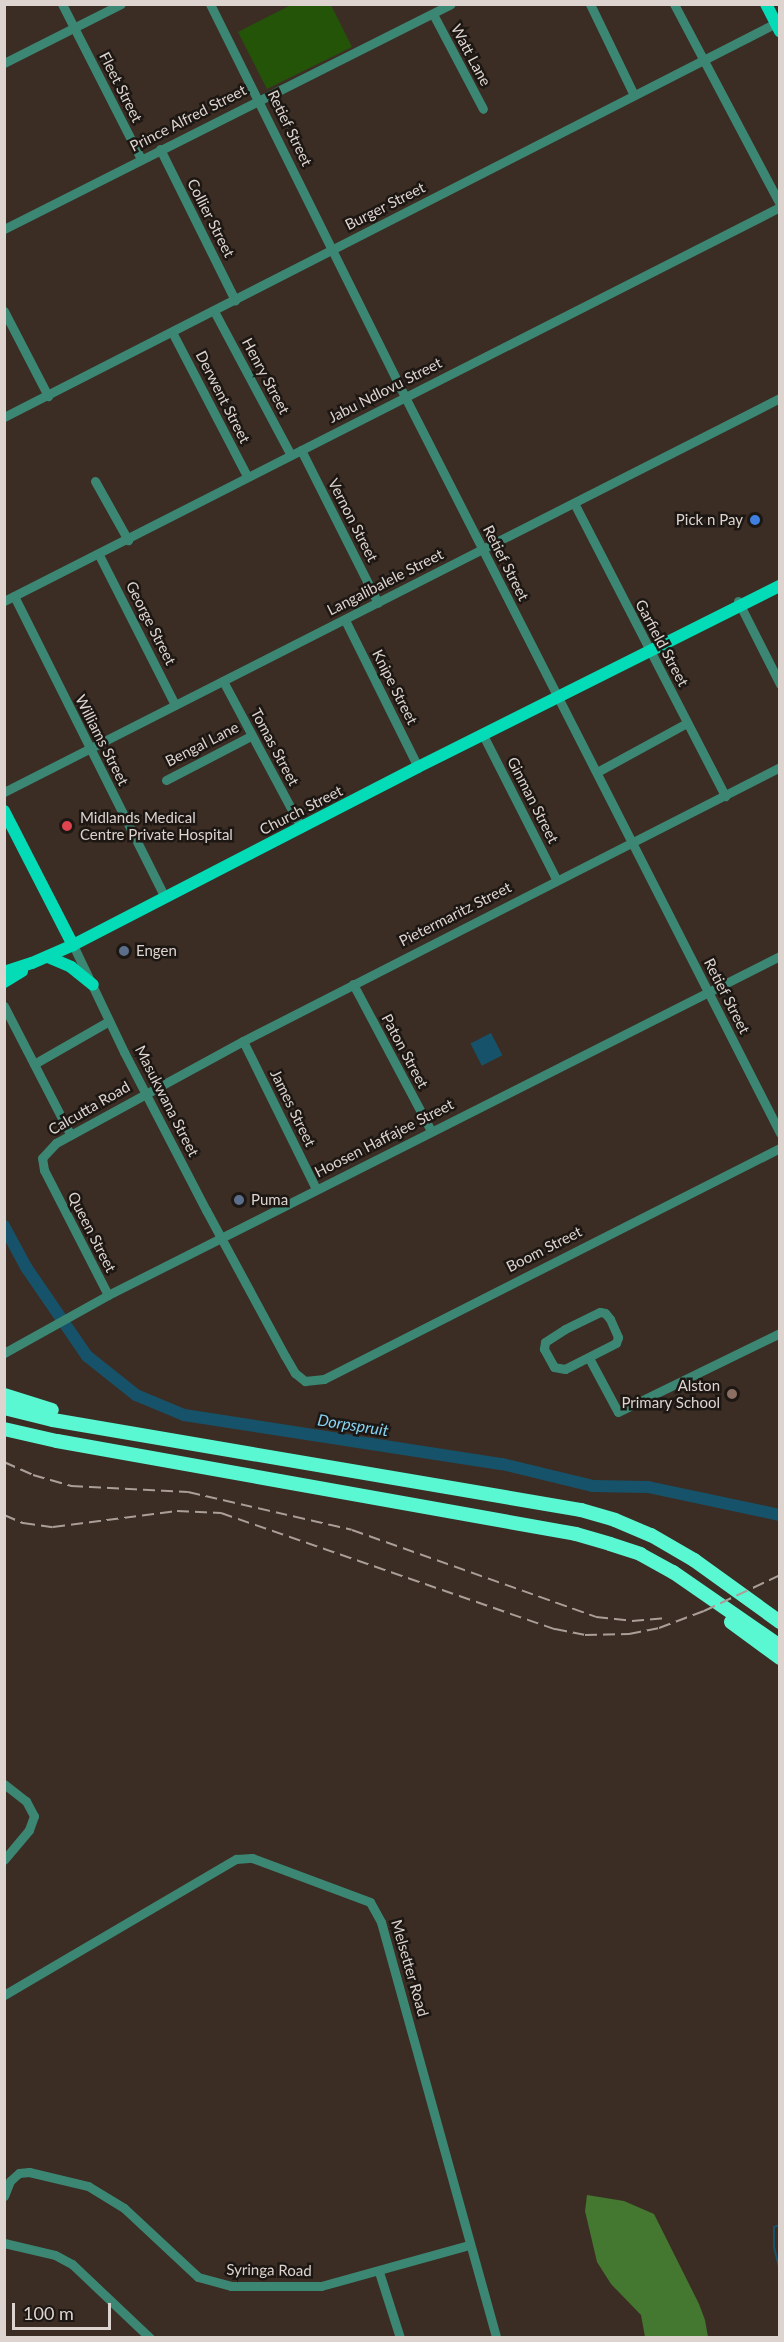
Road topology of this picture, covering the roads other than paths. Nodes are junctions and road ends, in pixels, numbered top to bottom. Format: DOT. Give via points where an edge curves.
graph roads {
  1 [pos="62,4"];
  2 [pos="121,4"];
  3 [pos="210,4"];
  4 [pos="451,4"];
  5 [pos="590,4"];
  6 [pos="674,4"];
  7 [pos="766,4"];
  8 [pos="433,14"];
  9 [pos="778,26"];
  10 [pos="74,28"];
  11 [pos="703,61"];
  12 [pos="4,63"];
  13 [pos="634,95"];
  14 [pos="259,99"];
  15 [pos="483,109"];
  16 [pos="160,149"];
  17 [pos="141,159"];
  18 [pos="780,206"];
  19 [pos="4,229"];
  20 [pos="333,250"];
  21 [pos="235,300"];
  22 [pos="4,311"];
  23 [pos="214,311"];
  24 [pos="172,332"];
  25 [pos="48,396"];
  26 [pos="405,397"];
  27 [pos="780,398"];
  28 [pos="4,417"];
  29 [pos="301,450"];
  30 [pos="291,454"];
  31 [pos="247,476"];
  32 [pos="95,481"];
  33 [pos="574,503"];
  34 [pos="128,540"];
  35 [pos="482,549"];
  36 [pos="99,555"];
  37 [pos="780,579"];
  38 [pos="780,586"];
  39 [pos="14,596"];
  40 [pos="4,601"];
  41 [pos="378,603"];
  42 [pos="739,603"];
  43 [pos="345,620"];
  44 [pos="649,650"];
  45 [pos="223,681"];
  46 [pos="780,684"];
  47 [pos="555,697"];
  48 [pos="176,705"];
  49 [pos="687,723"];
  50 [pos="483,735"];
  51 [pos="251,736"];
  52 [pos="89,749"];
  53 [pos="418,767"];
  54 [pos="780,767"];
  55 [pos="597,772"];
  56 [pos="166,780"];
  57 [pos="4,792"];
  58 [pos="725,796"];
  59 [pos="4,811"];
  60 [pos="301,827"];
  61 [pos="631,841"];
  62 [pos="556,879"];
  63 [pos="164,896"];
  64 [pos="73,945"];
  65 [pos="780,956"];
  66 [pos="48,957"];
  67 [pos="32,963"];
  68 [pos="4,972"];
  69 [pos="4,982"];
  70 [pos="353,984"];
  71 [pos="93,985"];
  72 [pos="707,991"];
  73 [pos="4,1006"];
  74 [pos="109,1021"];
  75 [pos="243,1041"];
  76 [pos="34,1064"];
  77 [pos="146,1092"];
  78 [pos="430,1131"];
  79 [pos="780,1133"];
  80 [pos="70,1134"];
  81 [pos="780,1148"];
  82 [pos="50,1183"];
  83 [pos="316,1189"];
  84 [pos="221,1237"];
  85 [pos="108,1295"];
  86 [pos="780,1333"];
  87 [pos="4,1353"];
  88 [pos="589,1358"];
  89 [pos="324,1379"];
  90 [pos="4,1394"];
  91 [pos="4,1408"];
  92 [pos="4,1428"];
  93 [pos="301,1461"];
  94 [pos="576,1534"];
  95 [pos="730,1585"];
  96 [pos="780,1614"];
  97 [pos="780,1622"];
  98 [pos="780,1646"];
  99 [pos="780,1658"];
  100 [pos="4,1784"];
  101 [pos="4,1860"];
  102 [pos="4,1995"];
  103 [pos="4,2196"];
  104 [pos="4,2243"];
  105 [pos="469,2245"];
  106 [pos="379,2272"];
  107 [pos="150,2337"];
  108 [pos="400,2337"];
  109 [pos="496,2337"];
  1 -- 10 [label="street, Fleet Street"];
  2 -- 10 [label="street"];
  3 -- 14 [label="street, Retief Street"];
  4 -- 8 [label="street, Prince Alfred Street"];
  5 -- 13 [label="street"];
  6 -- 11 [label="street"];
  7 -- 9 [label="main road"];
  8 -- 14 [label="street, Prince Alfred Street"];
  8 -- 15 [label="street, Watt Lane"];
  9 -- 11 [label="street, Burger Street"];
  10 -- 12 [label="street"];
  10 -- 17 [label="street, Fleet Street"];
  11 -- 13 [label="street, Burger Street"];
  11 -- 18 [label="street"];
  13 -- 20 [label="street, Burger Street"];
  14 -- 16 [label="street, Prince Alfred Street"];
  14 -- 20 [label="street, Retief Street"];
  16 -- 17 [label="street, Prince Alfred Street"];
  16 -- 21 [label="street, Collier Street"];
  17 -- 19 [label="street, Prince Alfred Street"];
  18 -- 26 [label="street, Jabu Ndlovu Street"];
  20 -- 21 [label="street, Burger Street"];
  20 -- 26 [label="street, Retief Street"];
  21 -- 23 [label="street, Burger Street"];
  22 -- 25 [label="street"];
  23 -- 24 [label="street, Burger Street"];
  23 -- 30 [label="street, Henry Street"];
  24 -- 25 [label="street, Burger Street"];
  24 -- 31 [label="street, Derwent Street"];
  25 -- 28 [label="street, Burger Street"];
  26 -- 29 [label="street, Jabu Ndlovu Street"];
  26 -- 35 [label="street, Retief Street"];
  27 -- 33 [label="street, Langalibalele Street"];
  29 -- 30 [label="street, Jabu Ndlovu Street"];
  29 -- 41 [label="street, Vernon Street"];
  30 -- 31 [label="street, Jabu Ndlovu Street"];
  31 -- 34 [label="street, Jabu Ndlovu Street"];
  32 -- 34 [label="street"];
  33 -- 35 [label="street, Langalibalele Street"];
  33 -- 44 [label="street, Garfield Street"];
  34 -- 36 [label="street, Jabu Ndlovu Street"];
  35 -- 41 [label="street, Langalibalele Street"];
  35 -- 47 [label="street, Retief Street"];
  36 -- 39 [label="street, Jabu Ndlovu Street"];
  36 -- 48 [label="street, George Street"];
  37 -- 42 [label="main road, Church Street"];
  38 -- 42 [label="main road, Church Street"];
  39 -- 40 [label="street, Jabu Ndlovu Street"];
  39 -- 52 [label="street, Williams Street"];
  41 -- 43 [label="street, Langalibalele Street"];
  42 -- 44 [label="main road, Church Street"];
  42 -- 46 [label="street"];
  43 -- 45 [label="street, Langalibalele Street"];
  43 -- 53 [label="street, Knipe Street"];
  44 -- 47 [label="main road, Church Street"];
  44 -- 49 [label="street, Garfield Street"];
  45 -- 48 [label="street, Langalibalele Street"];
  45 -- 51 [label="street, Tomas Street"];
  47 -- 50 [label="main road, Church Street"];
  47 -- 55 [label="street, Retief Street"];
  48 -- 52 [label="street, Langalibalele Street"];
  49 -- 55 [label="street"];
  49 -- 58 [label="street, Garfield Street"];
  50 -- 53 [label="main road, Church Street"];
  50 -- 62 [label="street, Ginman Street"];
  51 -- 56 [label="street, Bengal Lane"];
  51 -- 60 [label="street, Tomas Street"];
  52 -- 57 [label="street, Langalibalele Street"];
  52 -- 63 [label="street, Williams Street"];
  53 -- 60 [label="main road, Church Street"];
  54 -- 58 [label="street, Pietermaritz Street"];
  55 -- 61 [label="street, Retief Street"];
  58 -- 61 [label="street, Pietermaritz Street"];
  59 -- 64 [label="main road, Masukwana Street"];
  60 -- 63 [label="main road, Church Street"];
  61 -- 62 [label="street, Pietermaritz Street"];
  61 -- 72 [label="street, Retief Street"];
  62 -- 70 [label="street, Pietermaritz Street"];
  63 -- 64 [label="main road, Church Street"];
  64 -- 66 [label="main road, Church Street"];
  64 -- 71 [label="street, Masukwana Street"];
  65 -- 72 [label="street, Hoosen Haffajee Street"];
  66 -- 67 [label="main road, Church Street"];
  66 -- 71 [label="main road" via="71,967"];
  67 -- 68 [label="main road, Church Street"];
  67 -- 69 [label="main road, Church Street"];
  70 -- 75 [label="street, Pietermaritz Street"];
  70 -- 78 [label="street, Paton Street"];
  71 -- 74 [label="street, Masukwana Street"];
  72 -- 78 [label="street, Hoosen Haffajee Street"];
  72 -- 79 [label="street, Retief Street"];
  73 -- 76 [label="street"];
  74 -- 76 [label="street"];
  74 -- 77 [label="street, Masukwana Street"];
  75 -- 77 [label="street, Pietermaritz Street"];
  75 -- 83 [label="street, James Street"];
  76 -- 80 [label="street"];
  77 -- 80 [label="street, Calcutta Road"];
  77 -- 84 [label="street, Masukwana Street"];
  78 -- 83 [label="street, Hoosen Haffajee Street"];
  80 -- 82 [label="street, Calcutta Road" via="46,1150 42,1158"];
  81 -- 89 [label="street, Boom Street"];
  82 -- 85 [label="street, Queen Street"];
  83 -- 84 [label="street, Hoosen Haffajee Street"];
  84 -- 85 [label="street, Hoosen Haffajee Street"];
  84 -- 89 [label="street, Masukwana Street" via="295,1373 306,1381"];
  85 -- 87 [label="street, Hoosen Haffajee Street"];
  86 -- 88 [label="street" via="618,1412"];
  88 -- 88 [label="street" via="617,1341 616,1332 603,1313 596,1313 544,1343 558,1369"];
  90 -- 93 [label="highway" via="61,1413 262,1447"];
  91 -- 93 [label="highway"];
  92 -- 94 [label="highway" via="57,1441"];
  93 -- 95 [label="highway" via="581,1510 651,1535"];
  94 -- 98 [label="highway" via="640,1554 673,1572"];
  94 -- 99 [label="highway" via="673,1578"];
  95 -- 96 [label="highway"];
  95 -- 97 [label="highway"];
  100 -- 101 [label="street" via="26,1801 34,1816 29,1830"];
  102 -- 105 [label="street, Melsetter Road" via="236,1859 252,1858 365,1899 374,1906 381,1922"];
  103 -- 106 [label="street, Syringa Road" via="9,2181 19,2173 88,2186 124,2208 198,2277 219,2284 304,2288"];
  104 -- 107 [label="street" via="54,2255 72,2264"];
  105 -- 106 [label="street, Syringa Road"];
  105 -- 109 [label="street, Melsetter Road"];
  106 -- 108 [label="street"];
}
